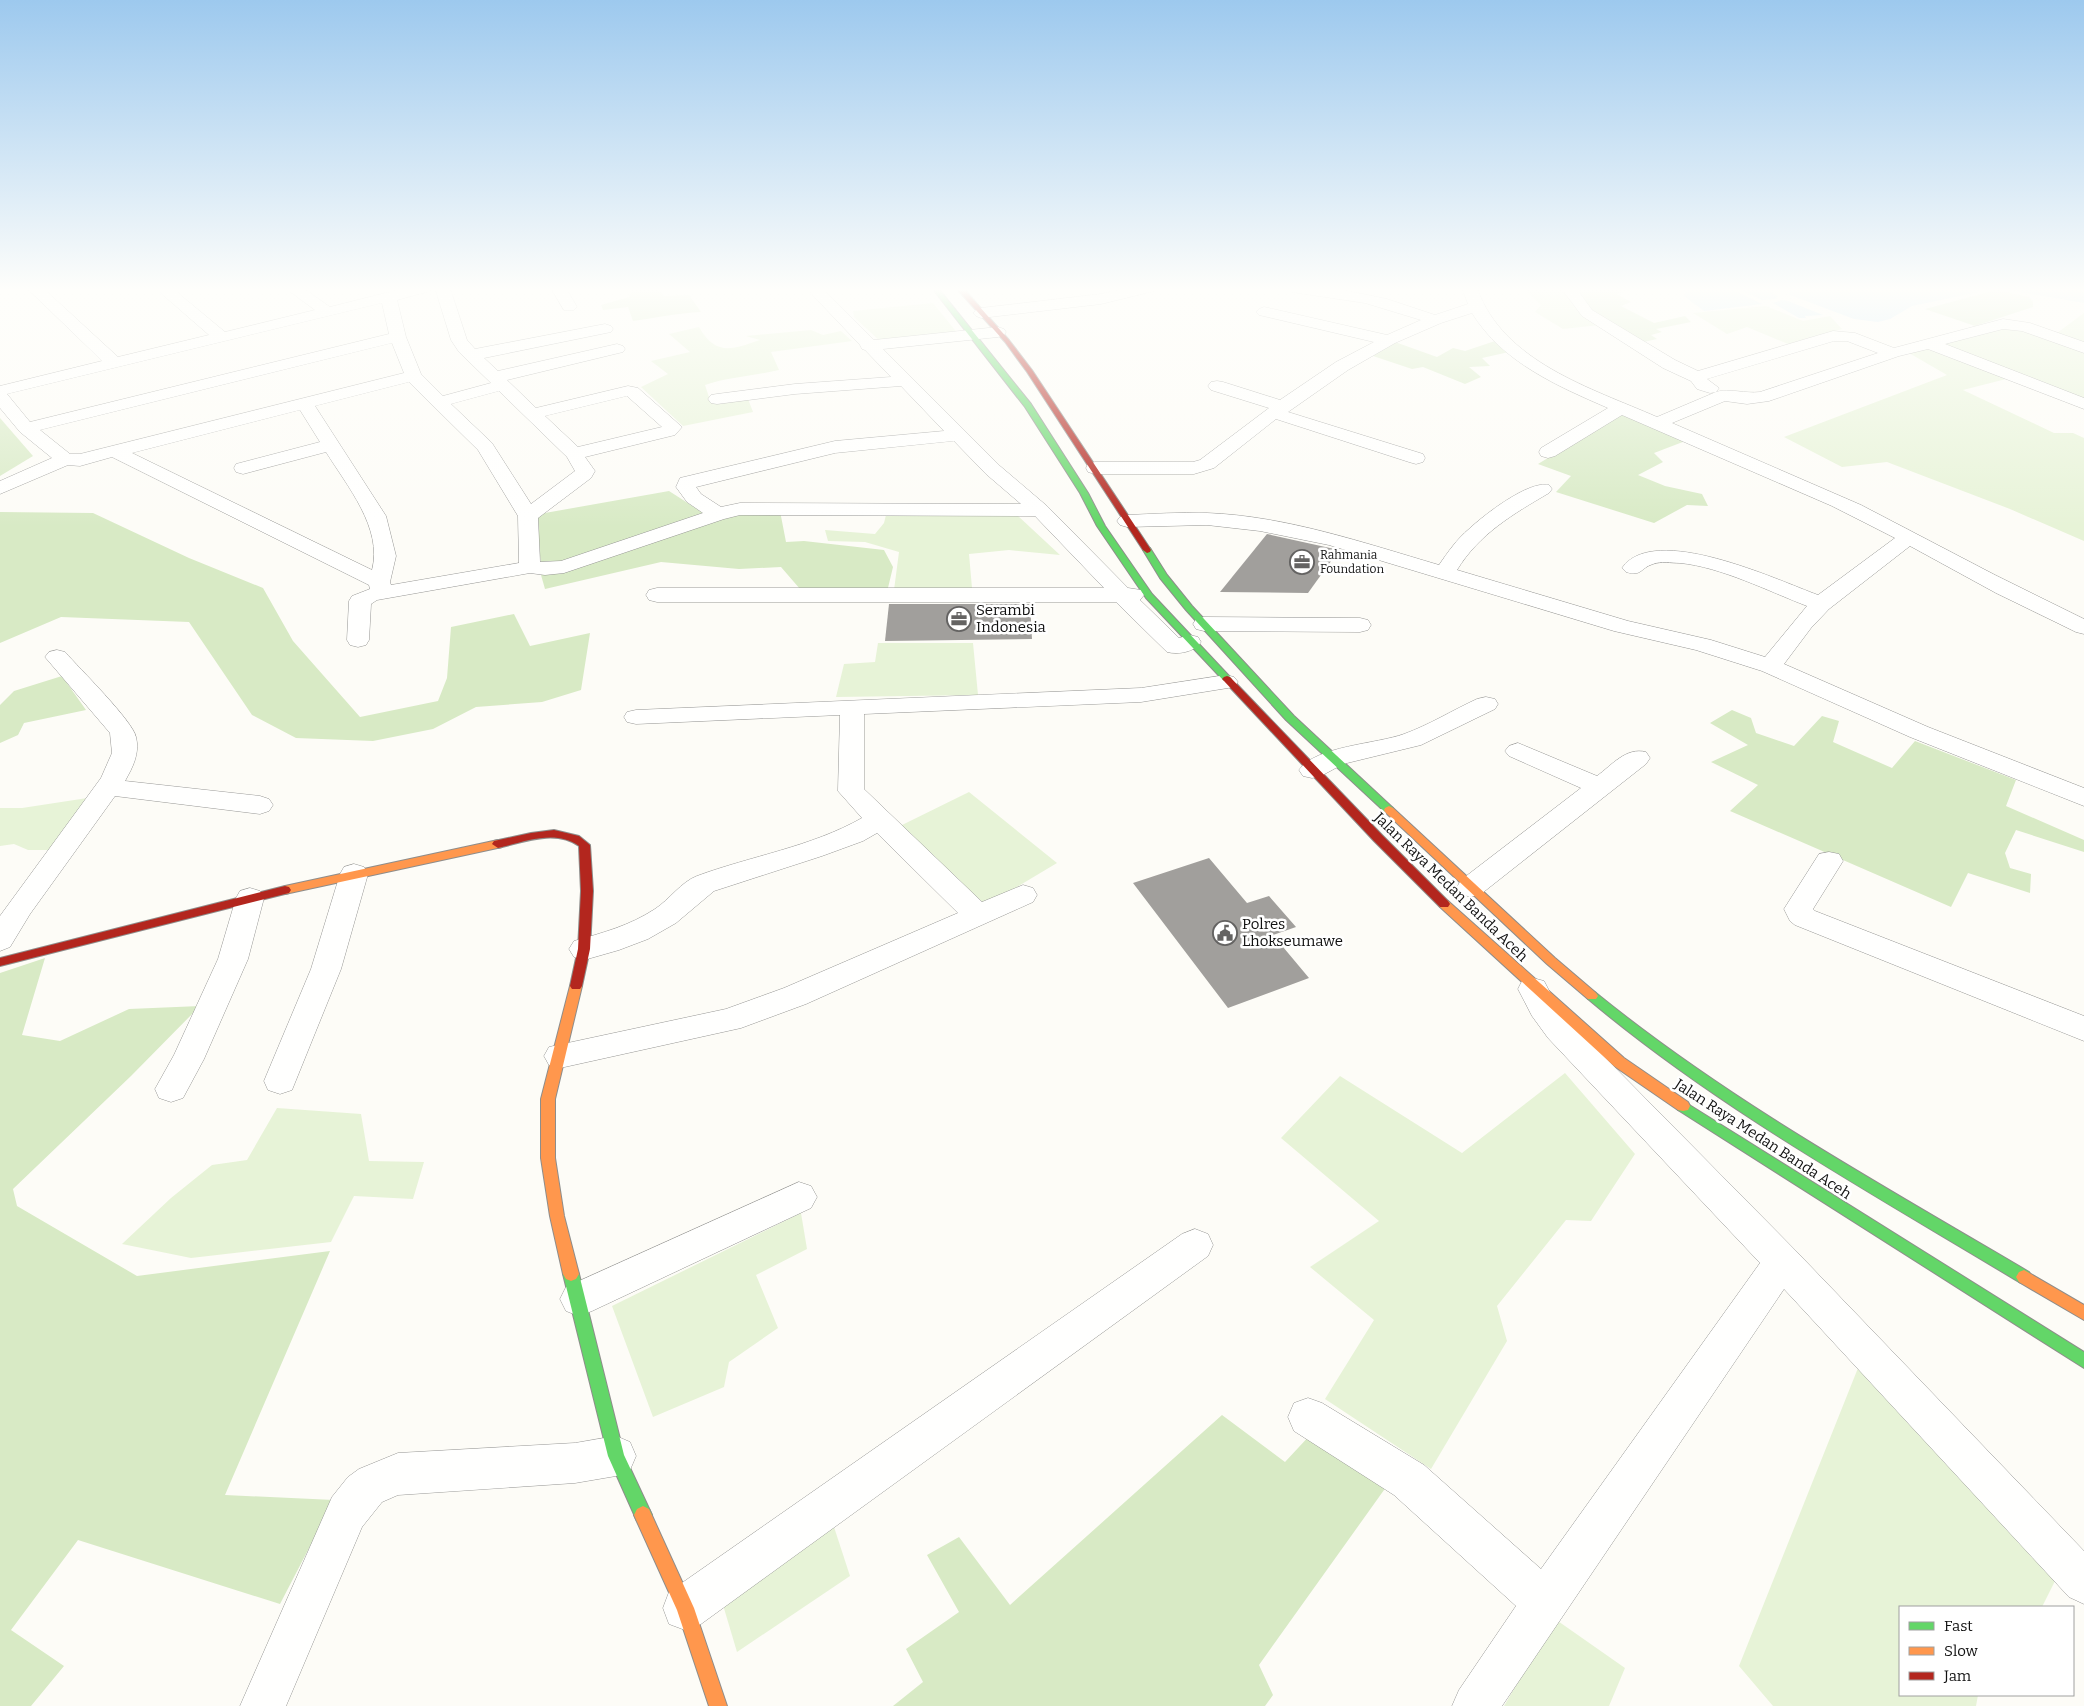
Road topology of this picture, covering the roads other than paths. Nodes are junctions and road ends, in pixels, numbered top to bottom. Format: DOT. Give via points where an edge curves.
graph roads {
  1 [pos="92,368"];
  2 [pos="273,368"];
  3 [pos="411,368"];
  4 [pos="485,368"];
  5 [pos="548,368"];
  6 [pos="890,368"];
  7 [pos="998,368"];
  8 [pos="1027,368"];
  9 [pos="1341,368"];
  10 [pos="1541,368"];
  11 [pos="1677,368"];
  12 [pos="1728,368"];
  13 [pos="1850,368"];
  14 [pos="1991,368"];
  15 [pos="414,376"];
  16 [pos="1697,377"];
  17 [pos="499,381"];
  18 [pos="904,381"];
  19 [pos="1217,386"];
  20 [pos="0,391"];
  21 [pos="1724,395"];
  22 [pos="0,397"];
  23 [pos="717,399"];
  24 [pos="304,402"];
  25 [pos="440,402"];
  26 [pos="2084,404"];
  27 [pos="1619,409"];
  28 [pos="1279,410"];
  29 [pos="533,414"];
  30 [pos="1657,423"];
  31 [pos="26,428"];
  32 [pos="958,435"];
  33 [pos="330,445"];
  34 [pos="116,452"];
  35 [pos="1548,452"];
  36 [pos="574,454"];
  37 [pos="1416,458"];
  38 [pos="64,459"];
  39 [pos="243,468"];
  40 [pos="1095,468"];
  41 [pos="0,488"];
  42 [pos="1542,489"];
  43 [pos="1040,510"];
  44 [pos="718,514"];
  45 [pos="528,516"];
  46 [pos="1127,521"];
  47 [pos="1909,537"];
  48 [pos="530,567"];
  49 [pos="1633,568"];
  50 [pos="1445,573"];
  51 [pos="380,587"];
  52 [pos="657,595"];
  53 [pos="1122,595"];
  54 [pos="1149,596"];
  55 [pos="1821,604"];
  56 [pos="1163,612"];
  57 [pos="1197,616"];
  58 [pos="1360,625"];
  59 [pos="2084,627"];
  60 [pos="358,640"];
  61 [pos="1190,642"];
  62 [pos="57,657"];
  63 [pos="1770,666"];
  64 [pos="1226,682"];
  65 [pos="1486,704"];
  66 [pos="852,708"];
  67 [pos="636,717"];
  68 [pos="1518,751"];
  69 [pos="1335,758"];
  70 [pos="1637,758"];
  71 [pos="1312,770"];
  72 [pos="108,787"];
  73 [pos="1600,787"];
  74 [pos="2084,798"];
  75 [pos="260,804"];
  76 [pos="879,820"];
  77 [pos="1828,861"];
  78 [pos="354,874"];
  79 [pos="1471,887"];
  80 [pos="1023,895"];
  81 [pos="250,898"];
  82 [pos="978,916"];
  83 [pos="0,940"];
  84 [pos="584,949"];
  85 [pos="0,962"];
  86 [pos="1532,986"];
  87 [pos="2084,1029"];
  88 [pos="560,1056"];
  89 [pos="280,1081"];
  90 [pos="171,1089"];
  91 [pos="799,1197"];
  92 [pos="1195,1245"];
  93 [pos="1782,1261"];
  94 [pos="579,1299"];
  95 [pos="2084,1313"];
  96 [pos="2084,1361"];
  97 [pos="1308,1417"];
  98 [pos="616,1456"];
  99 [pos="2084,1582"];
  100 [pos="1545,1602"];
  101 [pos="685,1608"];
  102 [pos="263,1706"];
  103 [pos="718,1706"];
  104 [pos="1475,1706"];
  1 -- 20 [label="street"];
  2 -- 31 [label="street"];
  3 -- 15 [label="street"];
  4 -- 17 [label="street"];
  5 -- 17 [label="street"];
  6 -- 18 [label="street"];
  7 -- 54 [label="main road, Jalan Raya Medan Banda Aceh" via="1028,406 1084,493 1100,526"];
  8 -- 40 [label="main road, Jalan Raya Medan Banda Aceh"];
  9 -- 28 [label="street"];
  10 -- 27 [label="street"];
  11 -- 16 [label="street"];
  12 -- 16 [label="street"];
  13 -- 21 [label="street" via="1763,397"];
  14 -- 26 [label="street"];
  15 -- 24 [label="street"];
  15 -- 25 [label="street"];
  16 -- 21 [label="street" via="1703,385"];
  17 -- 25 [label="street"];
  17 -- 29 [label="street"];
  18 -- 23 [label="street"];
  18 -- 32 [label="street"];
  19 -- 28 [label="street"];
  21 -- 30 [label="street"];
  22 -- 31 [label="street"];
  24 -- 33 [label="street"];
  24 -- 34 [label="street"];
  25 -- 45 [label="street" via="485,448"];
  27 -- 30 [label="street"];
  27 -- 35 [label="street"];
  28 -- 37 [label="street"];
  28 -- 40 [label="street" via="1202,466"];
  29 -- 36 [label="street"];
  29 -- 36 [label="street" via="628,391 673,427 669,431"];
  30 -- 47 [label="street"];
  31 -- 38 [label="street"];
  32 -- 43 [label="street"];
  32 -- 44 [label="street" via="835,447 687,482 686,487 694,498"];
  33 -- 39 [label="street"];
  33 -- 51 [label="street" via="376,516 386,556"];
  34 -- 38 [label="street" via="92,458"];
  34 -- 51 [label="street"];
  36 -- 45 [label="street" via="584,474"];
  38 -- 41 [label="street"];
  40 -- 46 [label="main road, Jalan Raya Medan Banda Aceh"];
  42 -- 50 [label="street" via="1483,525"];
  43 -- 44 [label="street" via="751,507"];
  43 -- 53 [label="street"];
  44 -- 48 [label="street" via="564,567"];
  45 -- 48 [label="street"];
  46 -- 50 [label="street" via="1207,519 1260,525 1333,540"];
  46 -- 57 [label="main road, Jalan Raya Medan Banda Aceh" via="1163,576"];
  47 -- 55 [label="street"];
  47 -- 59 [label="street" via="2026,600"];
  48 -- 51 [label="street"];
  49 -- 55 [label="street" via="1644,559 1656,556 1690,557"];
  50 -- 63 [label="street"];
  51 -- 60 [label="street" via="360,601"];
  52 -- 53 [label="street"];
  53 -- 54 [label="street"];
  53 -- 61 [label="street" via="1175,647"];
  54 -- 56 [label="main road, Jalan Raya Medan Banda Aceh"];
  55 -- 63 [label="street"];
  56 -- 57 [label="main road"];
  56 -- 61 [label="main road, Jalan Raya Medan Banda Aceh"];
  57 -- 58 [label="street"];
  57 -- 69 [label="main road, Jalan Raya Medan Banda Aceh" via="1290,718"];
  61 -- 64 [label="main road, Jalan Raya Medan Banda Aceh"];
  62 -- 72 [label="street" via="122,731 126,742 120,768"];
  63 -- 74 [label="street" via="1919,732"];
  64 -- 66 [label="street" via="1141,695"];
  64 -- 71 [label="main road, Jalan Raya Medan Banda Aceh"];
  65 -- 69 [label="street" via="1412,740"];
  66 -- 67 [label="street"];
  66 -- 76 [label="street" via="852,791"];
  68 -- 73 [label="street"];
  69 -- 71 [label="street"];
  69 -- 79 [label="main road, Jalan Raya Medan Banda Aceh"];
  70 -- 73 [label="street"];
  71 -- 86 [label="main road, Jalan Raya Medan Banda Aceh" via="1465,925"];
  72 -- 75 [label="street"];
  72 -- 83 [label="street" via="20,907"];
  73 -- 79 [label="street"];
  76 -- 82 [label="street"];
  76 -- 84 [label="street" via="853,835 812,850 704,884 666,916 638,932"];
  77 -- 87 [label="street" via="1798,909 1805,918"];
  78 -- 81 [label="main road"];
  78 -- 84 [label="main road" via="549,834 577,838 584,844 587,891"];
  78 -- 89 [label="street" via="326,969"];
  79 -- 95 [label="main road, Jalan Raya Medan Banda Aceh" via="1551,961 1672,1061 1784,1134"];
  80 -- 82 [label="street"];
  81 -- 85 [label="main road"];
  81 -- 90 [label="street" via="233,958 188,1059"];
  82 -- 88 [label="street" via="795,996 730,1020"];
  84 -- 88 [label="main road"];
  86 -- 93 [label="street" via="1559,1030"];
  86 -- 96 [label="main road, Jalan Raya Medan Banda Aceh" via="1619,1062 1681,1106"];
  88 -- 94 [label="main road" via="548,1099 548,1158 557,1216"];
  91 -- 94 [label="street"];
  92 -- 101 [label="street"];
  93 -- 99 [label="street"];
  93 -- 100 [label="street"];
  94 -- 98 [label="main road"];
  97 -- 100 [label="street" via="1409,1480"];
  98 -- 101 [label="main road"];
  98 -- 102 [label="street" via="575,1463 398,1474 378,1479 361,1492 347,1512"];
  100 -- 104 [label="street"];
  101 -- 103 [label="main road"];
}
